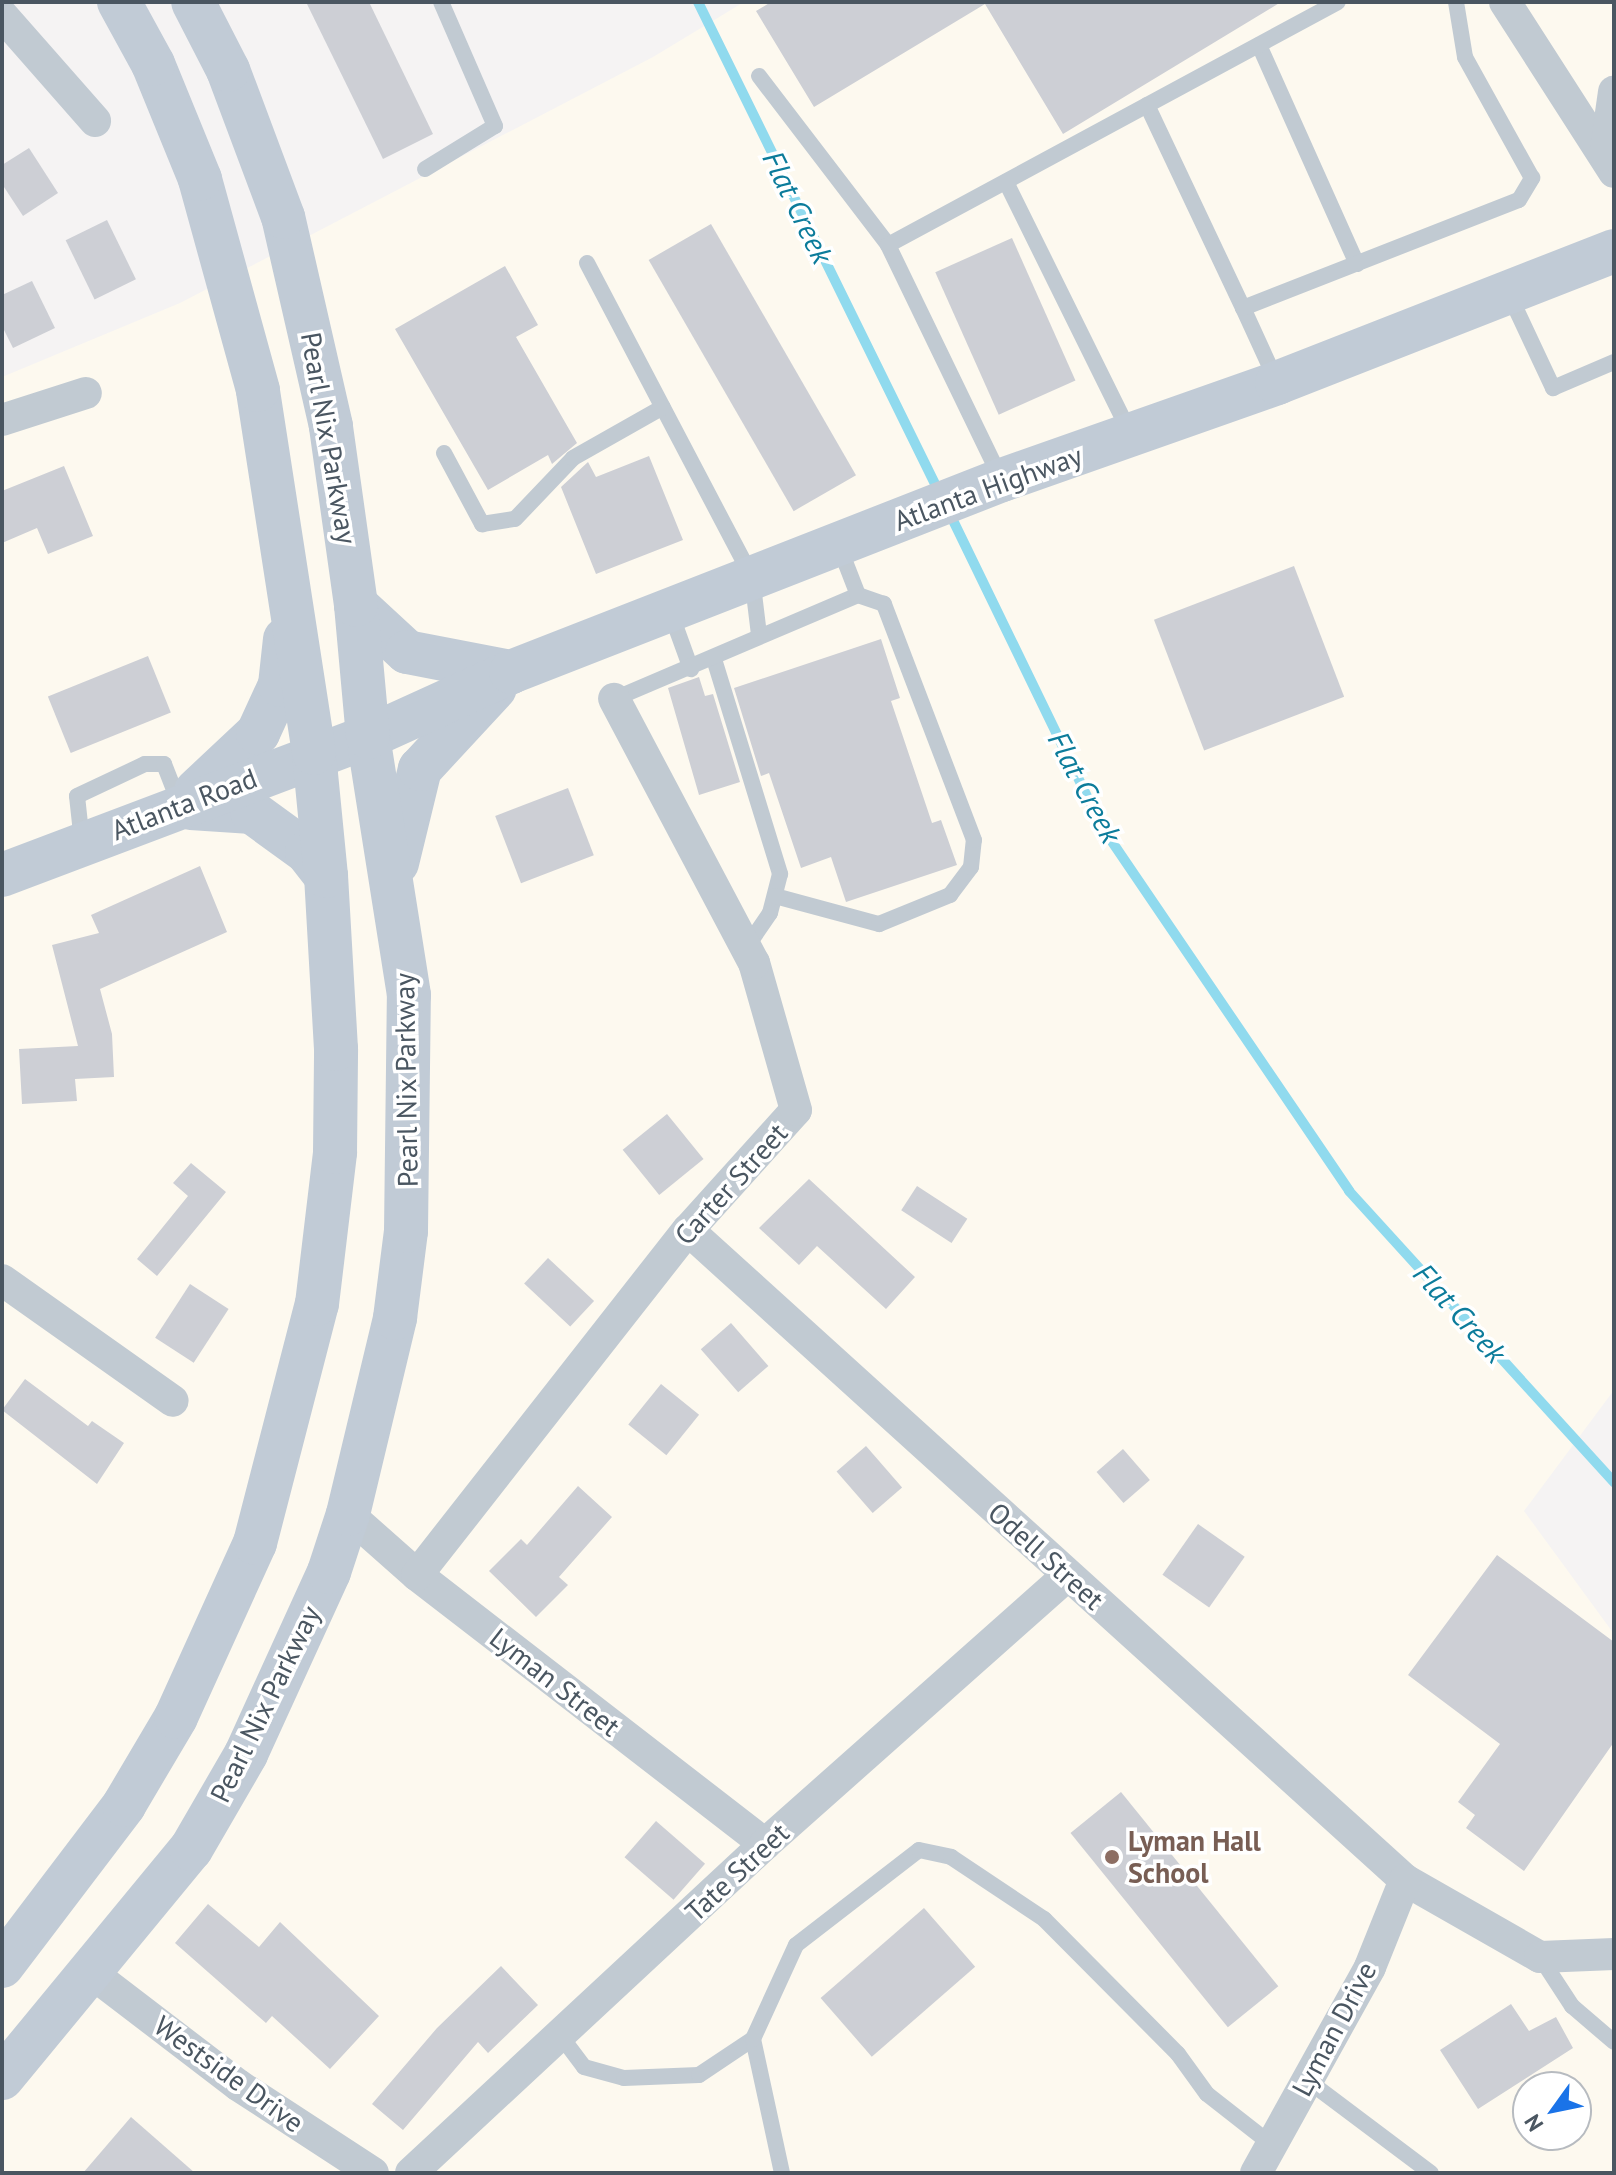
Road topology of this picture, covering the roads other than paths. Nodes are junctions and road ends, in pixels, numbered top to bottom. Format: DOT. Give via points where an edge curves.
graph roads {
  1 [pos="119,2"];
  2 [pos="193,2"];
  3 [pos="441,2"];
  4 [pos="1338,2"];
  5 [pos="1456,2"];
  6 [pos="1505,2"];
  7 [pos="2,15"];
  8 [pos="1259,45"];
  9 [pos="759,76"];
  10 [pos="1614,92"];
  11 [pos="1147,105"];
  12 [pos="95,121"];
  13 [pos="1610,164"];
  14 [pos="425,169"];
  15 [pos="1006,182"];
  16 [pos="888,245"];
  17 [pos="1614,251"];
  18 [pos="587,263"];
  19 [pos="1357,264"];
  20 [pos="1508,293"];
  21 [pos="1243,308"];
  22 [pos="1614,362"];
  23 [pos="1277,383"];
  24 [pos="86,393"];
  25 [pos="663,407"];
  26 [pos="2,420"];
  27 [pos="1131,436"];
  28 [pos="444,453"];
  29 [pos="986,487"];
  30 [pos="848,540"];
  31 [pos="752,577"];
  32 [pos="858,595"];
  33 [pos="290,602"];
  34 [pos="356,605"];
  35 [pos="669,610"];
  36 [pos="759,635"];
  37 [pos="714,659"];
  38 [pos="691,669"];
  39 [pos="511,672"];
  40 [pos="614,699"];
  41 [pos="368,737"];
  42 [pos="314,753"];
  43 [pos="180,807"];
  44 [pos="2,875"];
  45 [pos="326,876"];
  46 [pos="393,881"];
  47 [pos="775,896"];
  48 [pos="746,948"];
  49 [pos="688,1230"];
  50 [pos="2,1280"];
  51 [pos="173,1401"];
  52 [pos="348,1514"];
  53 [pos="417,1575"];
  54 [pos="1067,1576"];
  55 [pos="765,1844"];
  56 [pos="1405,1880"];
  57 [pos="8,1946"];
  58 [pos="1614,1954"];
  59 [pos="1540,1957"];
  60 [pos="89,1971"];
  61 [pos="560,2035"];
  62 [pos="753,2039"];
  63 [pos="1614,2042"];
  64 [pos="2,2078"];
  65 [pos="1307,2080"];
  66 [pos="1264,2164"];
  67 [pos="373,2173"];
  68 [pos="411,2173"];
  69 [pos="782,2173"];
  70 [pos="1431,2173"];
  1 -- 33 [label="main road" via="153,64 200,179 236,302 258,390"];
  2 -- 34 [label="main road, Pearl Nix Parkway" via="228,70 283,217 331,426"];
  3 -- 14 [label="lane" via="495,126"];
  4 -- 8 [label="lane"];
  5 -- 19 [label="lane" via="1465,57 1532,178 1519,200"];
  6 -- 13 [label="street"];
  7 -- 12 [label="street"];
  8 -- 11 [label="lane"];
  8 -- 19 [label="lane"];
  9 -- 16 [label="lane"];
  10 -- 13 [label="street"];
  11 -- 15 [label="lane"];
  11 -- 21 [label="lane"];
  15 -- 16 [label="lane"];
  15 -- 27 [label="lane"];
  16 -- 29 [label="lane"];
  17 -- 20 [label="main road, Atlanta Highway"];
  18 -- 25 [label="lane"];
  19 -- 21 [label="lane"];
  20 -- 22 [label="lane" via="1553,388"];
  20 -- 23 [label="main road, Atlanta Highway"];
  21 -- 23 [label="lane"];
  23 -- 27 [label="main road, Atlanta Highway"];
  24 -- 26 [label="street"];
  25 -- 28 [label="lane" via="573,458 515,519 482,524"];
  25 -- 31 [label="lane"];
  27 -- 29 [label="main road, Atlanta Highway"];
  29 -- 30 [label="main road, Atlanta Highway"];
  30 -- 31 [label="main road, Atlanta Highway"];
  30 -- 32 [label="lane"];
  31 -- 35 [label="main road, Atlanta Highway"];
  31 -- 36 [label="lane"];
  32 -- 36 [label="lane"];
  32 -- 47 [label="lane" via="884,604 974,840 971,867 950,895 879,924"];
  33 -- 42 [label="main road"];
  33 -- 43 [label="main road" via="280,685 258,733"];
  34 -- 39 [label="main road" via="407,652"];
  34 -- 41 [label="main road, Pearl Nix Parkway"];
  35 -- 38 [label="lane"];
  35 -- 39 [label="main road, Atlanta Highway"];
  36 -- 37 [label="lane"];
  37 -- 38 [label="lane"];
  37 -- 47 [label="lane" via="780,874"];
  38 -- 40 [label="lane"];
  39 -- 41 [label="main road, Atlanta Highway"];
  39 -- 46 [label="main road" via="420,769"];
  40 -- 48 [label="street, Carter Street"];
  41 -- 42 [label="main road, Atlanta Road"];
  41 -- 46 [label="main road, Pearl Nix Parkway"];
  42 -- 43 [label="main road, Atlanta Road"];
  42 -- 45 [label="main road"];
  43 -- 44 [label="main road, Atlanta Road"];
  43 -- 45 [label="main road" via="252,812 307,852"];
  45 -- 57 [label="main road" via="335,1152 317,1304 272,1492 176,1717 124,1805"];
  46 -- 52 [label="main road, Pearl Nix Parkway" via="409,995 406,1231 395,1318"];
  47 -- 48 [label="lane"];
  48 -- 49 [label="street, Carter Street" via="796,1110"];
  49 -- 53 [label="street, Carter Street"];
  49 -- 54 [label="street, Odell Street"];
  50 -- 51 [label="street"];
  52 -- 53 [label="street, Lyman Street"];
  52 -- 60 [label="main road, Pearl Nix Parkway" via="329,1572 246,1754 191,1849"];
  53 -- 55 [label="street, Lyman Street"];
  54 -- 55 [label="street, Tate Street"];
  54 -- 56 [label="street, Odell Street"];
  55 -- 61 [label="street, Tate Street"];
  56 -- 59 [label="street, Odell Street"];
  56 -- 65 [label="street, Lyman Drive" via="1370,1967"];
  58 -- 59 [label="street"];
  59 -- 63 [label="lane" via="1572,2006"];
  60 -- 64 [label="main road, Pearl Nix Parkway"];
  60 -- 67 [label="street, Westside Drive" via="238,2085"];
  61 -- 62 [label="lane" via="584,2067 624,2078 699,2075"];
  61 -- 68 [label="street, Tate Street"];
  62 -- 66 [label="lane" via="796,1945 919,1850 951,1857 1044,1919 1178,2054"];
  62 -- 69 [label="lane"];
  65 -- 66 [label="street, Lyman Drive"];
  65 -- 70 [label="lane"];
}
